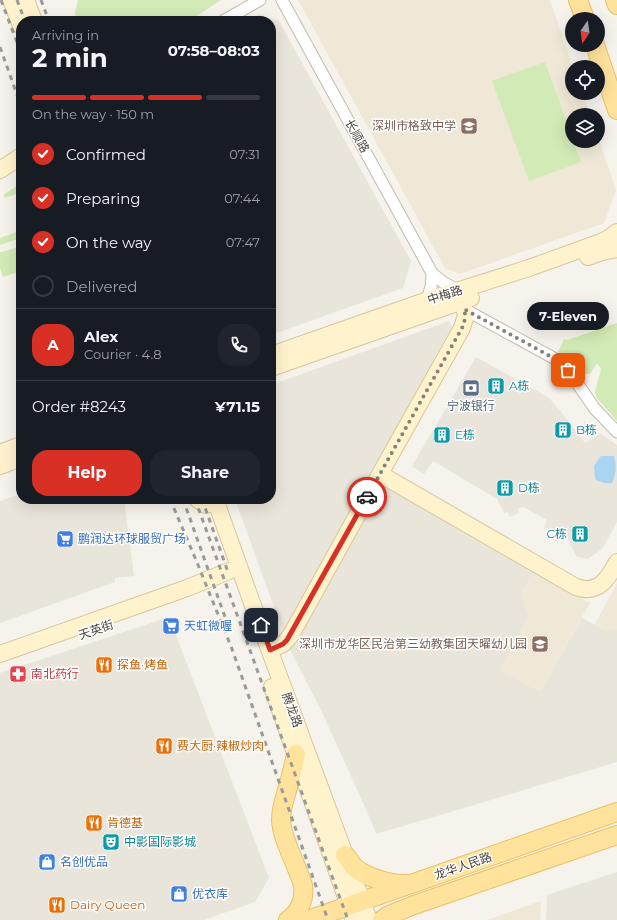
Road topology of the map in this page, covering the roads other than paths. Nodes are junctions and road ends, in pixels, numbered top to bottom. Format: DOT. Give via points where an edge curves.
graph roads {
  1 [pos="11,0"];
  2 [pos="26,0"];
  3 [pos="260,0"];
  4 [pos="282,0"];
  5 [pos="578,0"];
  6 [pos="615,0"];
  7 [pos="617,5"];
  8 [pos="582,12"];
  9 [pos="17,16"];
  10 [pos="32,16"];
  11 [pos="233,16"];
  12 [pos="596,52"];
  13 [pos="617,110"];
  14 [pos="16,159"];
  15 [pos="0,170"];
  16 [pos="617,232"];
  17 [pos="617,249"];
  18 [pos="432,273"];
  19 [pos="462,300"];
  20 [pos="425,301"];
  21 [pos="276,353"];
  22 [pos="276,366"];
  23 [pos="617,432"];
  24 [pos="16,447"];
  25 [pos="0,453"];
  26 [pos="16,460"];
  27 [pos="0,466"];
  28 [pos="380,474"];
  29 [pos="206,504"];
  30 [pos="207,504"];
  31 [pos="617,562"];
  32 [pos="229,571"];
  33 [pos="188,588"];
  34 [pos="270,650"];
  35 [pos="0,654"];
  36 [pos="0,663"];
  37 [pos="296,754"];
  38 [pos="617,812"];
  39 [pos="617,835"];
  40 [pos="345,855"];
  41 [pos="410,884"];
  42 [pos="414,906"];
  43 [pos="355,909"];
  44 [pos="288,920"];
  45 [pos="308,920"];
  46 [pos="369,920"];
  47 [pos="382,920"];
  48 [pos="402,920"];
  1 -- 9 [label="main road"];
  2 -- 10 [label="main road"];
  3 -- 11 [label="street"];
  4 -- 18 [label="street, 长顺路"];
  5 -- 8 [label="main road"];
  6 -- 7 [label="main road"];
  12 -- 13 [label="main road"];
  14 -- 15 [label="main road"];
  16 -- 19 [label="main road, 中梅路" via="601,242 529,268"];
  17 -- 19 [label="main road, 中梅路"];
  18 -- 19 [label="street"];
  18 -- 20 [label="street" via="431,287"];
  19 -- 20 [label="main road, 中梅路"];
  19 -- 22 [label="main road, 中梅路"];
  19 -- 23 [label="street" via="559,361 595,409"];
  19 -- 28 [label="main road" via="466,315 462,328"];
  20 -- 21 [label="main road, 中梅路"];
  24 -- 25 [label="main road"];
  26 -- 27 [label="main road"];
  28 -- 31 [label="main road" via="581,589 594,588 607,579"];
  28 -- 34 [label="main road" via="290,635 283,644"];
  29 -- 32 [label="main road, 腾龙路"];
  30 -- 34 [label="main road, 腾龙路"];
  32 -- 33 [label="main road, 天英街"];
  32 -- 37 [label="main road, 腾龙路"];
  33 -- 35 [label="main road, 天英街"];
  33 -- 36 [label="main road, 天英街" via="138,616"];
  34 -- 40 [label="main road, 腾龙路"];
  37 -- 43 [label="main road, 腾龙路"];
  37 -- 44 [label="main road" via="282,810 282,826 304,894 298,910"];
  38 -- 41 [label="main road, 龙华人民路"];
  39 -- 42 [label="main road, 龙华人民路"];
  40 -- 41 [label="main road" via="354,867 364,874 388,882"];
  40 -- 43 [label="main road, 腾龙路"];
  41 -- 43 [label="main road, 龙华人民路"];
  42 -- 47 [label="main road, 龙华人民路" via="389,914"];
  42 -- 48 [label="main road"];
  43 -- 45 [label="main road, 龙华人民路"];
  43 -- 46 [label="main road, 腾龙路"];
}
